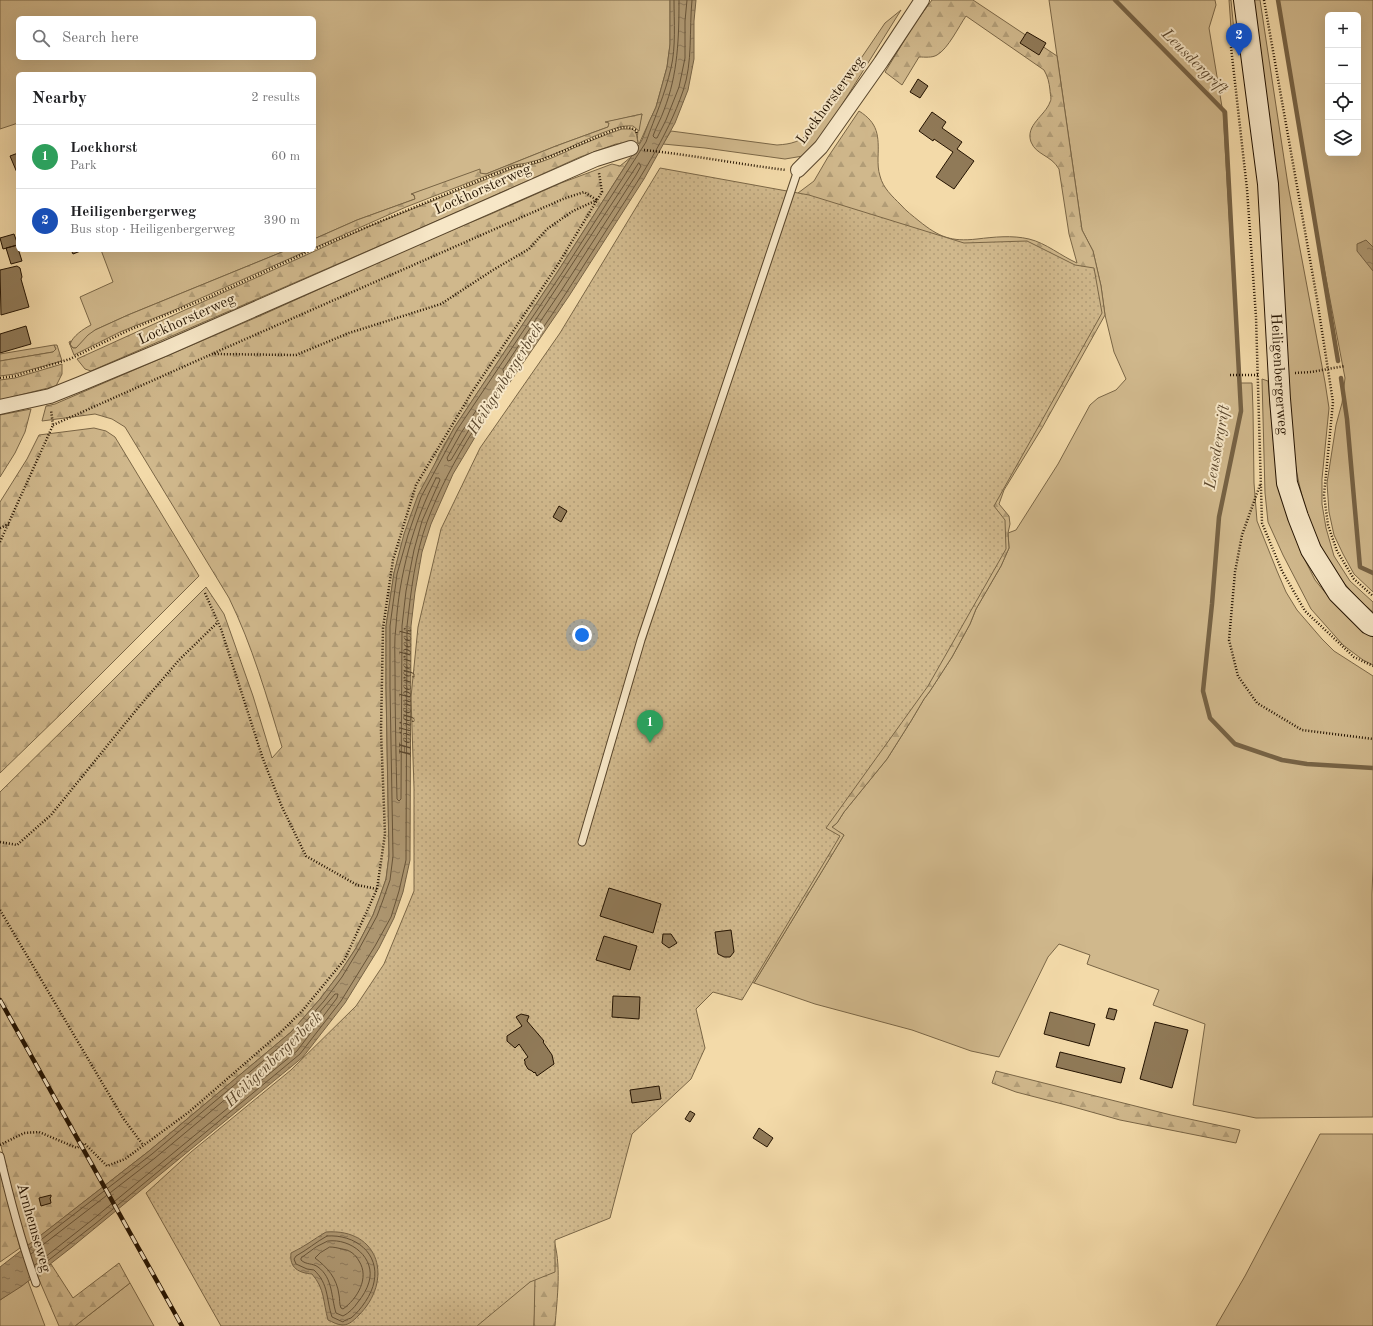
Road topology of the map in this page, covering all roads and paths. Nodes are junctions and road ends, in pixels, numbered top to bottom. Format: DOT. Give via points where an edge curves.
graph roads {
  1 [pos="922,0"];
  2 [pos="1244,0"];
  3 [pos="1264,0"];
  4 [pos="633,148"];
  5 [pos="596,159"];
  6 [pos="798,170"];
  7 [pos="597,200"];
  8 [pos="316,249"];
  9 [pos="309,252"];
  10 [pos="212,354"];
  11 [pos="1247,375"];
  12 [pos="1230,376"];
  13 [pos="0,378"];
  14 [pos="50,396"];
  15 [pos="0,407"];
  16 [pos="53,425"];
  17 [pos="1261,483"];
  18 [pos="9,524"];
  19 [pos="0,528"];
  20 [pos="0,542"];
  21 [pos="205,593"];
  22 [pos="1373,596"];
  23 [pos="218,622"];
  24 [pos="1373,626"];
  25 [pos="1373,739"];
  26 [pos="0,842"];
  27 [pos="582,842"];
  28 [pos="377,889"];
  29 [pos="0,910"];
  30 [pos="0,1145"];
  31 [pos="143,1145"];
  32 [pos="0,1156"];
  33 [pos="36,1283"];
  1 -- 6 [label="street, Lockhorsterweg" via="821,147"];
  2 -- 24 [label="main road, Heiligenbergerweg" via="1268,184 1287,483 1310,550 1338,593"];
  3 -- 22 [label="path" via="1334,402 1324,495 1328,525 1340,557 1354,579"];
  4 -- 5 [label="street, Lockhorsterweg"];
  4 -- 6 [label="path" via="729,163"];
  4 -- 8 [label="path" via="638,138 636,130 619,128 538,161 492,175"];
  5 -- 7 [label="path" via="602,192"];
  5 -- 14 [label="street, Lockhorsterweg" via="178,343"];
  6 -- 27 [label="lane" via="641,640"];
  7 -- 10 [label="path" via="584,192 563,199"];
  7 -- 10 [label="path" via="573,211 547,229 529,249 441,304 349,333 296,355"];
  7 -- 28 [label="path" via="557,266 472,392 416,485 393,560 383,628 381,731 385,834"];
  9 -- 13 [label="path" via="122,333 70,359"];
  10 -- 16 [label="path"];
  11 -- 12 [label="path"];
  14 -- 15 [label="street, Lockhorsterweg"];
  14 -- 16 [label="path"];
  16 -- 18 [label="path"];
  17 -- 25 [label="path" via="1242,535 1235,572 1230,640 1238,676 1257,703 1302,730"];
  18 -- 19 [label="path"];
  18 -- 20 [label="path"];
  21 -- 23 [label="path"];
  23 -- 26 [label="path" via="179,660 51,815 17,845"];
  23 -- 28 [label="path" via="263,758 282,807 306,856 357,885"];
  28 -- 31 [label="path" via="346,958 303,1010 189,1112"];
  29 -- 31 [label="path" via="122,1118"];
  30 -- 31 [label="path" via="24,1133 39,1132 77,1148 84,1143 106,1166 125,1159"];
  32 -- 33 [label="lane, Arnhemseweg" via="14,1215"];
}
